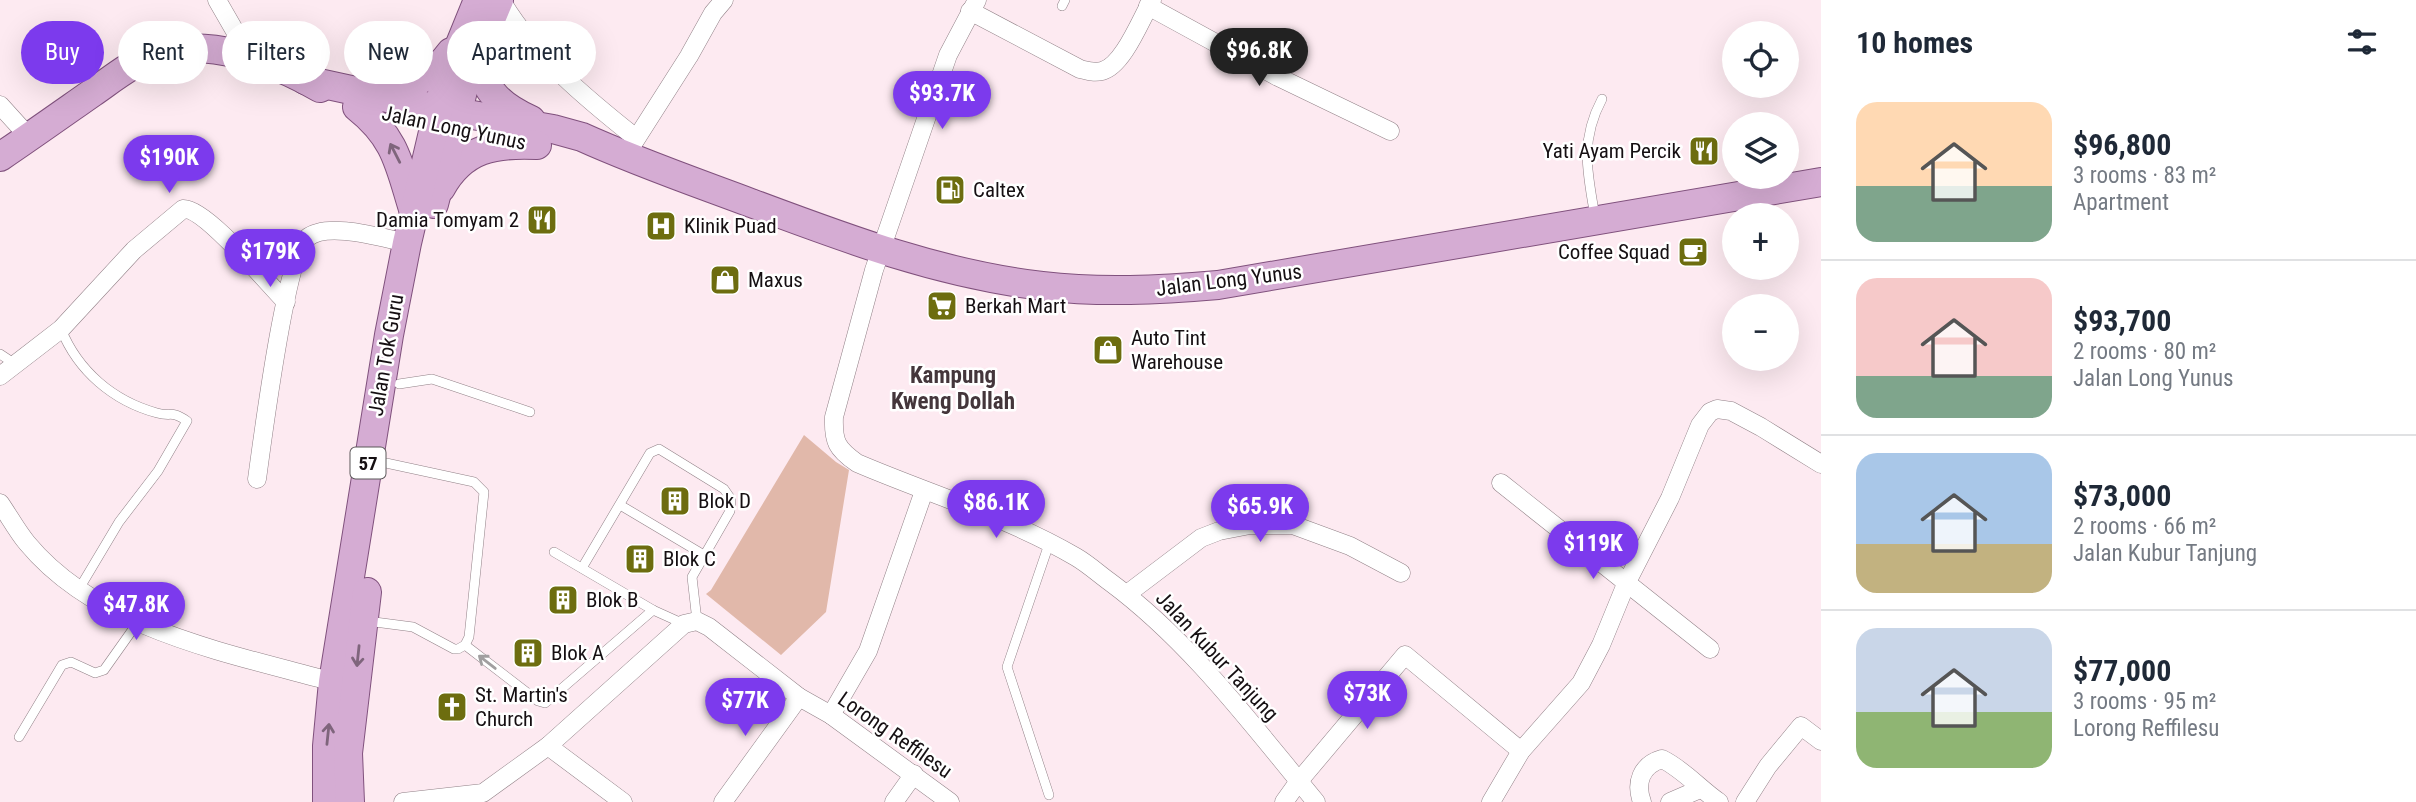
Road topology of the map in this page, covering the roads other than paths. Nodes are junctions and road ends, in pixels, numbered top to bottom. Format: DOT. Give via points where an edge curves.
graph roads {
  1 [pos="217,0"];
  2 [pos="478,0"];
  3 [pos="500,0"];
  4 [pos="1150,3"];
  5 [pos="715,4"];
  6 [pos="974,6"];
  7 [pos="229,21"];
  8 [pos="476,21"];
  9 [pos="484,21"];
  10 [pos="222,50"];
  11 [pos="447,58"];
  12 [pos="447,76"];
  13 [pos="313,84"];
  14 [pos="487,84"];
  15 [pos="1602,99"];
  16 [pos="365,101"];
  17 [pos="446,120"];
  18 [pos="12,121"];
  19 [pos="1390,131"];
  20 [pos="545,137"];
  21 [pos="624,148"];
  22 [pos="0,158"];
  23 [pos="1821,182"];
  24 [pos="423,212"];
  25 [pos="1596,222"];
  26 [pos="407,243"];
  27 [pos="880,251"];
  28 [pos="286,302"];
  29 [pos="61,329"];
  30 [pos="8,359"];
  31 [pos="0,376"];
  32 [pos="399,384"];
  33 [pos="530,412"];
  34 [pos="1819,456"];
  35 [pos="386,463"];
  36 [pos="257,480"];
  37 [pos="1500,483"];
  38 [pos="924,491"];
  39 [pos="0,503"];
  40 [pos="620,505"];
  41 [pos="1049,544"];
  42 [pos="554,552"];
  43 [pos="704,555"];
  44 [pos="582,568"];
  45 [pos="1401,573"];
  46 [pos="1626,584"];
  47 [pos="79,589"];
  48 [pos="1127,594"];
  49 [pos="653,610"];
  50 [pos="363,621"];
  51 [pos="138,622"];
  52 [pos="690,623"];
  53 [pos="465,645"];
  54 [pos="1710,649"];
  55 [pos="333,682"];
  56 [pos="799,697"];
  57 [pos="831,715"];
  58 [pos="19,737"];
  59 [pos="1821,741"];
  60 [pos="548,746"];
  61 [pos="1521,751"];
  62 [pos="914,774"];
  63 [pos="1299,781"];
  64 [pos="1700,789"];
  65 [pos="1049,795"];
  66 [pos="480,797"];
  67 [pos="327,802"];
  68 [pos="350,802"];
  69 [pos="403,802"];
  70 [pos="623,802"];
  71 [pos="723,802"];
  72 [pos="894,802"];
  73 [pos="950,802"];
  74 [pos="1284,802"];
  75 [pos="1316,802"];
  76 [pos="1491,802"];
  77 [pos="1642,802"];
  78 [pos="1670,802"];
  79 [pos="1719,802"];
  80 [pos="1745,802"];
  1 -- 7 [label="street"];
  2 -- 8 [label="main road, Jalan Tok Guru / 57"];
  3 -- 9 [label="main road, Jalan Tok Guru / 57"];
  3 -- 21 [label="street" via="532,44 596,106"];
  4 -- 6 [label="street" via="1117,63 1093,72 1080,69"];
  4 -- 19 [label="street" via="1278,77"];
  5 -- 21 [label="street" via="689,56"];
  6 -- 27 [label="street" via="948,55"];
  10 -- 18 [label="main road, Jalan Long Yunus" via="200,47 152,55"];
  11 -- 16 [label="main road" via="425,78"];
  12 -- 17 [label="main road, Jalan Tok Guru / 57"];
  13 -- 16 [label="main road, Jalan Long Yunus" via="344,103"];
  14 -- 20 [label="main road" via="493,95"];
  15 -- 25 [label="lane" via="1589,131 1586,166"];
  16 -- 17 [label="main road, Jalan Long Yunus"];
  24 -- 16 [label="main road, one-way"];
  17 -- 20 [label="main road, Jalan Long Yunus"];
  17 -- 24 [label="main road, Jalan Tok Guru / 57"];
  18 -- 22 [label="main road, Jalan Long Yunus"];
  20 -- 21 [label="main road, Jalan Long Yunus" via="582,137"];
  20 -- 24 [label="main road" via="489,147 469,157 453,170"];
  21 -- 27 [label="main road, Jalan Long Yunus"];
  23 -- 25 [label="main road, Jalan Long Yunus"];
  24 -- 26 [label="main road, Jalan Tok Guru / 57"];
  24 -- 32 [label="main road, Jalan Tok Guru / 57"];
  25 -- 27 [label="main road, Jalan Long Yunus" via="1217,285 1148,291 1043,286 951,270"];
  26 -- 28 [label="street" via="326,230 307,238 298,252"];
  26 -- 55 [label="main road, Jalan Tok Guru / 57"];
  27 -- 38 [label="street, Jalan Kubur Tanjung" via="833,435 841,452 857,463"];
  28 -- 29 [label="street" via="214,226 187,209 134,250"];
  28 -- 36 [label="street"];
  29 -- 30 [label="street"];
  29 -- 47 [label="lane" via="70,351 110,392 160,414 175,412 187,421"];
  30 -- 31 [label="street"];
  32 -- 33 [label="lane" via="432,379"];
  32 -- 35 [label="main road, Jalan Tok Guru / 57"];
  34 -- 46 [label="street" via="1731,411 1710,412"];
  35 -- 50 [label="main road, Jalan Tok Guru / 57"];
  35 -- 53 [label="lane" via="474,482 484,492"];
  37 -- 46 [label="street"];
  38 -- 41 [label="street, Jalan Kubur Tanjung"];
  38 -- 57 [label="street" via="868,651"];
  39 -- 47 [label="street" via="27,543"];
  40 -- 43 [label="lane"];
  40 -- 43 [label="lane" via="650,453 663,451 731,499 730,511"];
  40 -- 44 [label="lane"];
  41 -- 48 [label="street, Jalan Kubur Tanjung"];
  41 -- 65 [label="lane" via="1007,667"];
  42 -- 44 [label="lane"];
  43 -- 52 [label="lane" via="691,585"];
  44 -- 49 [label="lane"];
  45 -- 48 [label="street" via="1350,546 1293,525 1250,525 1201,538"];
  46 -- 54 [label="street"];
  46 -- 61 [label="street" via="1581,683"];
  47 -- 51 [label="street"];
  48 -- 63 [label="street, Jalan Kubur Tanjung" via="1223,689"];
  49 -- 52 [label="lane"];
  49 -- 53 [label="lane, one-way" via="545,703"];
  50 -- 53 [label="lane" via="413,627 454,649"];
  50 -- 68 [label="main road, Jalan Tok Guru / 57, one-way" via="348,753"];
  51 -- 55 [label="street" via="174,638"];
  51 -- 58 [label="lane" via="104,670 95,673 71,662 62,665"];
  52 -- 56 [label="street, Lorong Reffilesu" via="709,627"];
  52 -- 60 [label="street"];
  67 -- 55 [label="main road, Jalan Tok Guru / 57, one-way"];
  56 -- 57 [label="street, Lorong Reffilesu"];
  56 -- 71 [label="street"];
  57 -- 62 [label="street, Lorong Reffilesu"];
  59 -- 80 [label="street" via="1801,726"];
  60 -- 66 [label="street"];
  60 -- 70 [label="street"];
  61 -- 63 [label="street" via="1405,655"];
  61 -- 76 [label="street"];
  62 -- 72 [label="street"];
  62 -- 73 [label="street, Lorong Reffilesu"];
  63 -- 74 [label="street"];
  63 -- 75 [label="street, Jalan Kubur Tanjung"];
  64 -- 77 [label="street" via="1662,758 1650,762 1642,774"];
  64 -- 78 [label="street"];
  64 -- 79 [label="street"];
  66 -- 69 [label="street"];
}
